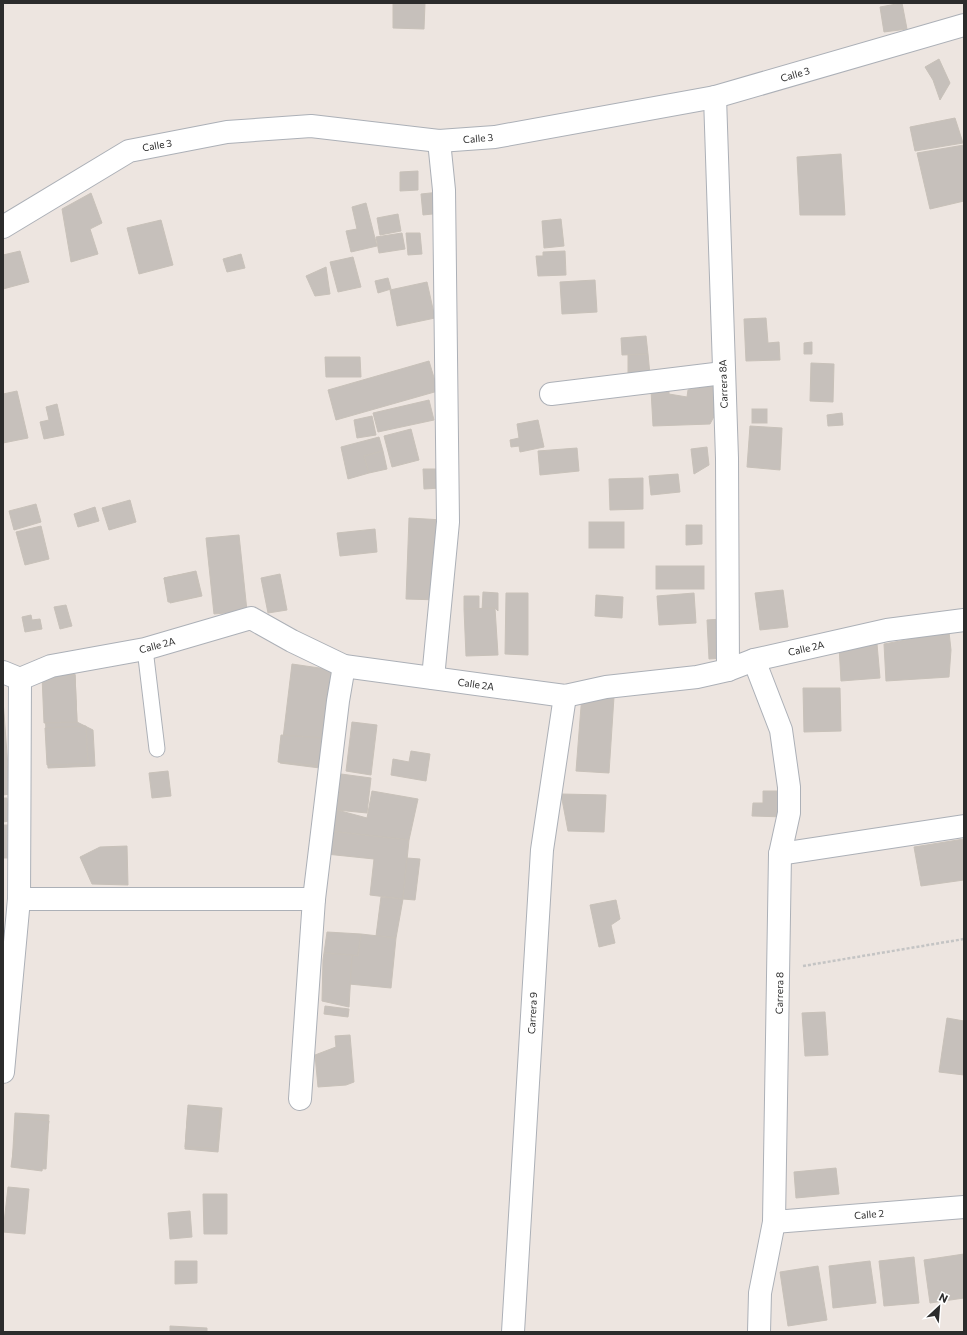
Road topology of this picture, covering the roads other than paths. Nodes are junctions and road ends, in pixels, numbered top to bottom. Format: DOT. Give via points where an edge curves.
graph roads {
  1 [pos="964,25"];
  2 [pos="715,97"];
  3 [pos="439,141"];
  4 [pos="3,227"];
  5 [pos="723,373"];
  6 [pos="551,394"];
  7 [pos="964,620"];
  8 [pos="145,649"];
  9 [pos="754,660"];
  10 [pos="344,666"];
  11 [pos="728,670"];
  12 [pos="12,675"];
  13 [pos="433,678"];
  14 [pos="565,696"];
  15 [pos="156,749"];
  16 [pos="964,826"];
  17 [pos="780,854"];
  18 [pos="19,899"];
  19 [pos="314,899"];
  20 [pos="3,1072"];
  21 [pos="300,1099"];
  22 [pos="964,1206"];
  23 [pos="774,1222"];
  24 [pos="513,1332"];
  25 [pos="759,1332"];
  1 -- 2 [label="street, Calle 3"];
  2 -- 3 [label="street, Calle 3" via="495,136"];
  2 -- 5 [label="street, Carrera 8A"];
  3 -- 4 [label="street, Calle 3" via="311,126 227,132 128,151"];
  3 -- 13 [label="street" via="444,190 448,522"];
  5 -- 6 [label="street"];
  5 -- 11 [label="street, Carrera 8A" via="727,458"];
  7 -- 9 [label="street, Calle 2A" via="887,630"];
  8 -- 10 [label="street, Calle 2A" via="251,618"];
  8 -- 12 [label="street, Calle 2A"];
  8 -- 15 [label="lane"];
  9 -- 11 [label="street, Calle 2A"];
  9 -- 17 [label="street, Carrera 8" via="781,730 789,787 789,813"];
  10 -- 13 [label="street, Calle 2A"];
  10 -- 19 [label="street"];
  11 -- 14 [label="street, Calle 2A" via="697,677 606,687"];
  12 -- 18 [label="street"];
  13 -- 14 [label="street, Calle 2A"];
  14 -- 24 [label="street, Carrera 9" via="542,850"];
  16 -- 17 [label="street"];
  17 -- 23 [label="street, Carrera 8"];
  18 -- 19 [label="street"];
  18 -- 20 [label="street"];
  19 -- 21 [label="street"];
  22 -- 23 [label="street, Calle 2"];
  23 -- 25 [label="street, Carrera 8" via="760,1293"];
}
